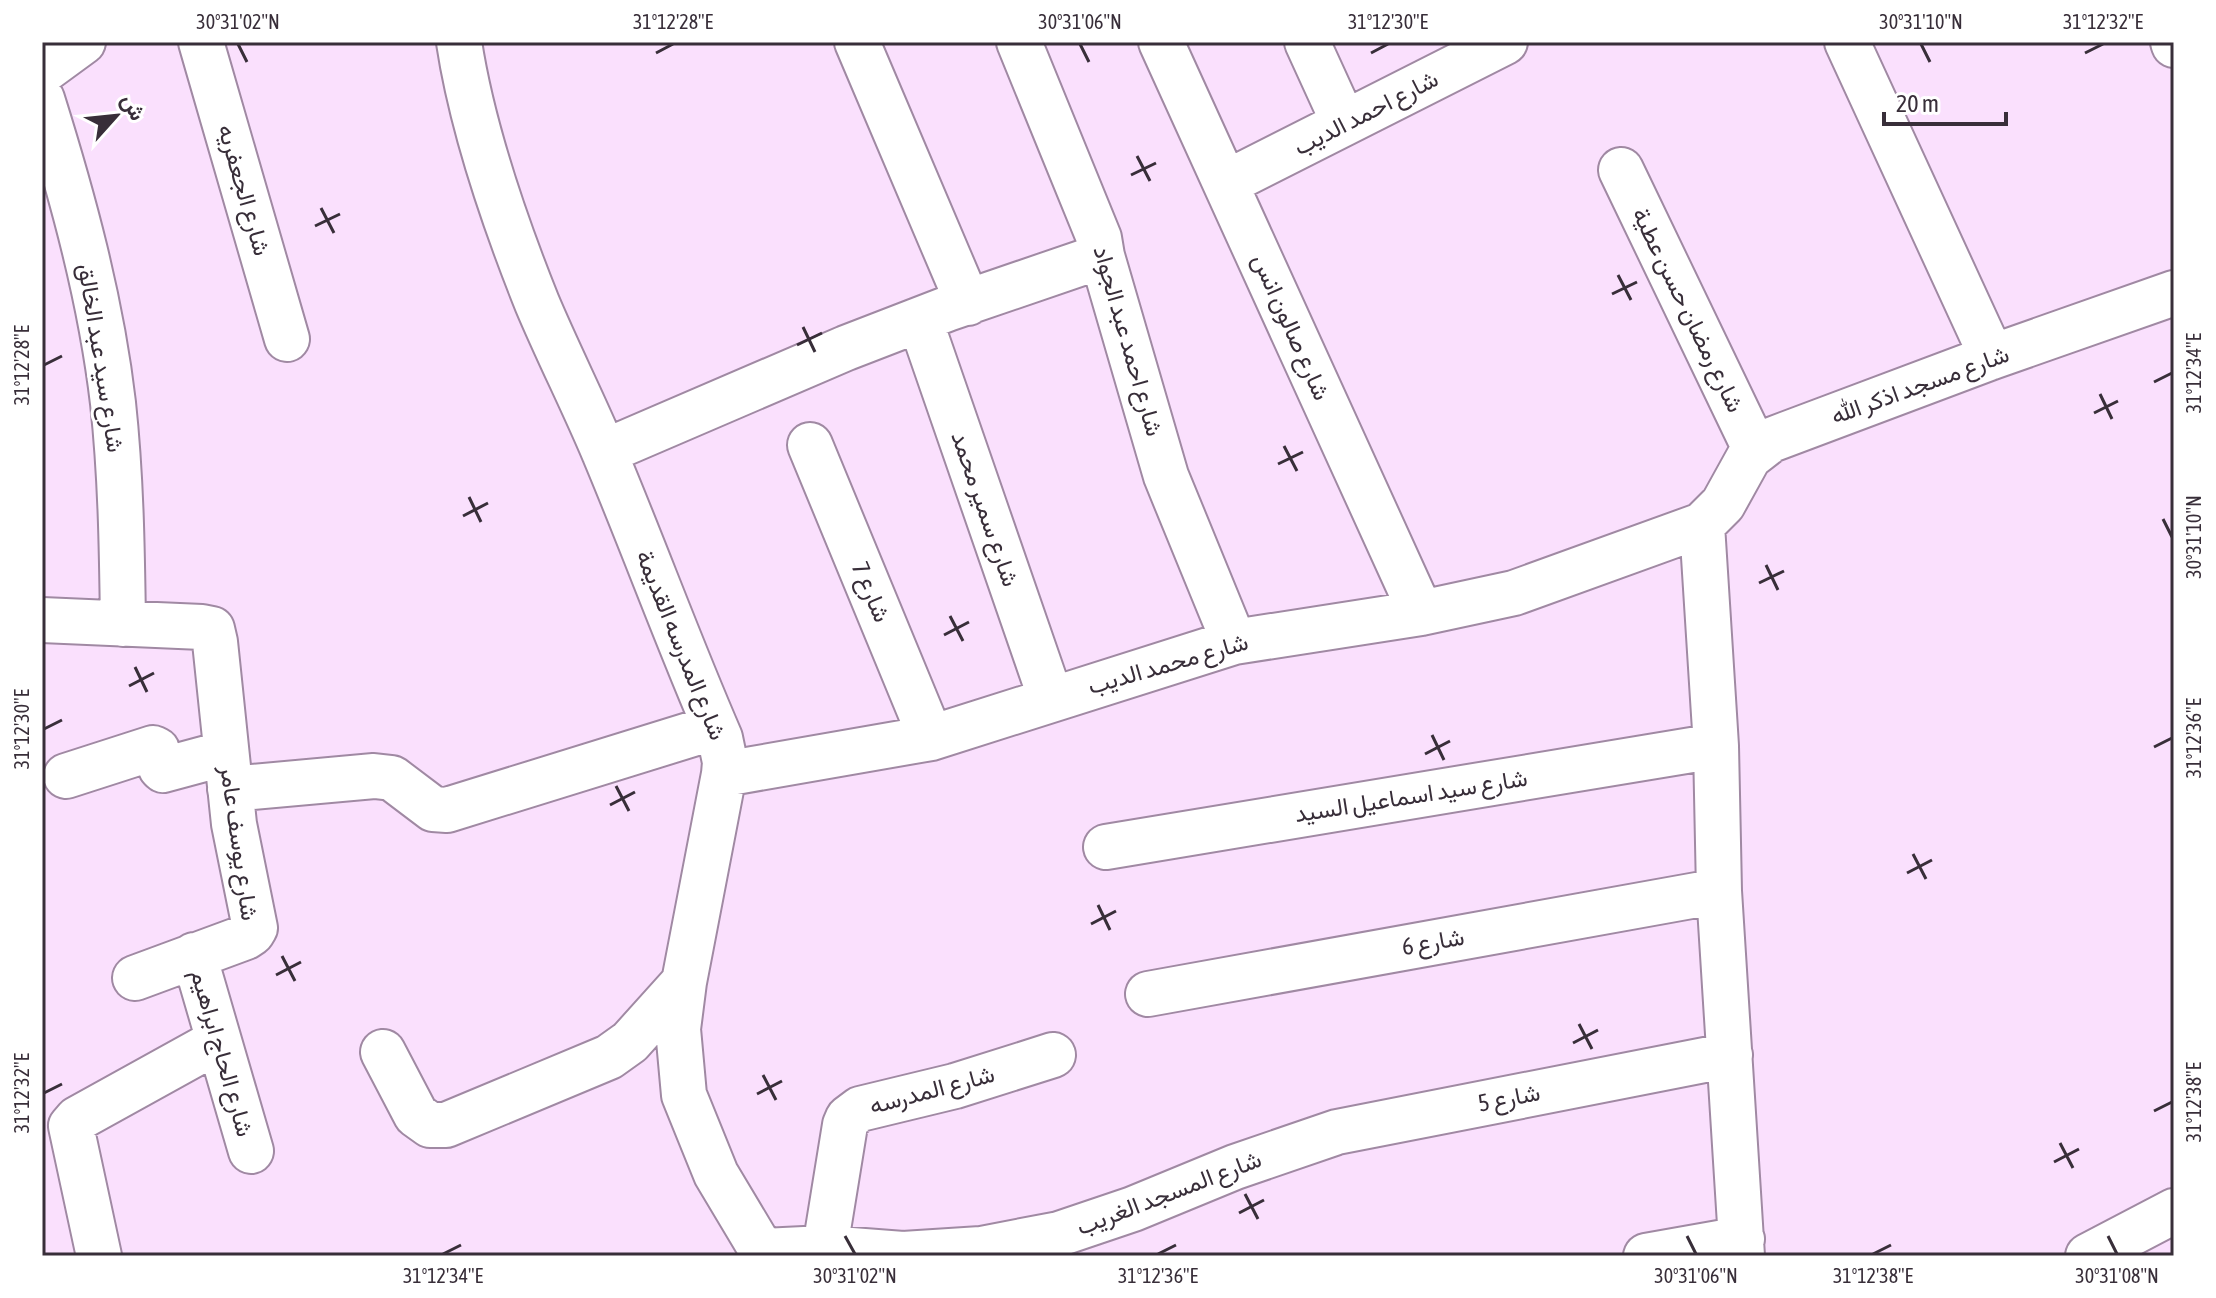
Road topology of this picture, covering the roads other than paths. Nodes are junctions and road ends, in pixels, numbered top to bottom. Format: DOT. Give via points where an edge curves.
graph roads {
  1 [pos="83,42"];
  2 [pos="201,42"];
  3 [pos="459,42"];
  4 [pos="857,42"];
  5 [pos="1019,42"];
  6 [pos="1161,42"];
  7 [pos="1307,42"];
  8 [pos="1505,42"];
  9 [pos="1847,42"];
  10 [pos="42,72"];
  11 [pos="42,99"];
  12 [pos="1344,123"];
  13 [pos="1621,170"];
  14 [pos="1226,183"];
  15 [pos="1102,256"];
  16 [pos="2174,293"];
  17 [pos="968,303"];
  18 [pos="920,320"];
  19 [pos="287,339"];
  20 [pos="1992,357"];
  21 [pos="810,445"];
  22 [pos="1756,451"];
  23 [pos="604,452"];
  24 [pos="1702,525"];
  25 [pos="1421,613"];
  26 [pos="42,620"];
  27 [pos="123,624"];
  28 [pos="1234,642"];
  29 [pos="1051,699"];
  30 [pos="715,727"];
  31 [pos="931,738"];
  32 [pos="1716,746"];
  33 [pos="228,771"];
  34 [pos="724,774"];
  35 [pos="66,776"];
  36 [pos="1106,847"];
  37 [pos="1719,891"];
  38 [pos="194,955"];
  39 [pos="135,978"];
  40 [pos="684,982"];
  41 [pos="1148,994"];
  42 [pos="218,1041"];
  43 [pos="383,1052"];
  44 [pos="1053,1055"];
  45 [pos="1730,1055"];
  46 [pos="1289,1148"];
  47 [pos="251,1151"];
  48 [pos="2174,1211"];
  49 [pos="825,1248"];
  50 [pos="1742,1248"];
  51 [pos="764,1254"];
  52 [pos="99,1256"];
  53 [pos="1646,1256"];
  54 [pos="2088,1256"];
  1 -- 10 [label="street"];
  2 -- 19 [label="street, شارع الجعفريه"];
  3 -- 23 [label="street, شارع المدرسه القديمة" via="468,93 509,227"];
  4 -- 17 [label="street"];
  5 -- 15 [label="street, شارع احمد عبد الجواد"];
  6 -- 14 [label="street, شارع صالون انس"];
  7 -- 12 [label="street"];
  8 -- 12 [label="street, شارع احمد الديب"];
  9 -- 20 [label="street"];
  11 -- 27 [label="street, شارع سيد عبد الخالق" via="95,292 112,401 122,512"];
  12 -- 14 [label="street, شارع احمد الديب"];
  13 -- 22 [label="street, شارع رمضان حسن عطية"];
  14 -- 25 [label="street, شارع صالون انس"];
  15 -- 17 [label="street"];
  15 -- 28 [label="street, شارع احمد عبد الجواد" via="1166,476"];
  16 -- 20 [label="street, شارع مسجد اذكر الله"];
  17 -- 18 [label="street"];
  18 -- 23 [label="street"];
  18 -- 29 [label="street, شارع سمير محمد"];
  20 -- 22 [label="street, شارع مسجد اذكر الله" via="1771,440"];
  21 -- 31 [label="street, شارع 7"];
  22 -- 24 [label="street, شارع مسجد اذكر الله" via="1723,504"];
  23 -- 30 [label="street, شارع المدرسه القديمة"];
  24 -- 25 [label="street, شارع محمد الديب" via="1514,593"];
  24 -- 32 [label="street"];
  25 -- 28 [label="street, شارع محمد الديب"];
  26 -- 27 [label="street"];
  27 -- 33 [label="street, شارع يوسف عامر" via="212,629"];
  28 -- 29 [label="street, شارع محمد الديب"];
  29 -- 31 [label="street, شارع محمد الديب"];
  30 -- 33 [label="street" via="447,810 433,809 392,778"];
  30 -- 34 [label="street, شارع المدرسه القديمة"];
  31 -- 34 [label="street, شارع محمد الديب"];
  32 -- 36 [label="street, شارع سيد اسماعيل السيد"];
  32 -- 37 [label="street"];
  33 -- 35 [label="street" via="163,770 153,748"];
  33 -- 38 [label="street, شارع يوسف عامر" via="255,928 246,937"];
  34 -- 40 [label="street, شارع المدرسه القديمة"];
  37 -- 41 [label="street, شارع 6"];
  37 -- 45 [label="street"];
  38 -- 39 [label="street, شارع يوسف عامر"];
  38 -- 42 [label="street, شارع الحاج ابراهيم"];
  40 -- 43 [label="street" via="630,1042 609,1057 446,1125 430,1125 416,1115"];
  40 -- 51 [label="street, شارع المدرسه القديمة" via="678,1029 684,1095 716,1174"];
  42 -- 47 [label="street, شارع الحاج ابراهيم"];
  42 -- 52 [label="street" via="77,1119 70,1129"];
  44 -- 49 [label="street, شارع المدرسه" via="854,1113 843,1132"];
  45 -- 46 [label="street, شارع 5" via="1337,1132"];
  45 -- 50 [label="street"];
  46 -- 49 [label="street, شارع المسجد الغريب" via="1059,1234 981,1249 903,1254"];
  48 -- 54 [label="street"];
  49 -- 51 [label="street, شارع المسجد الغريب"];
  50 -- 53 [label="street"];
}
